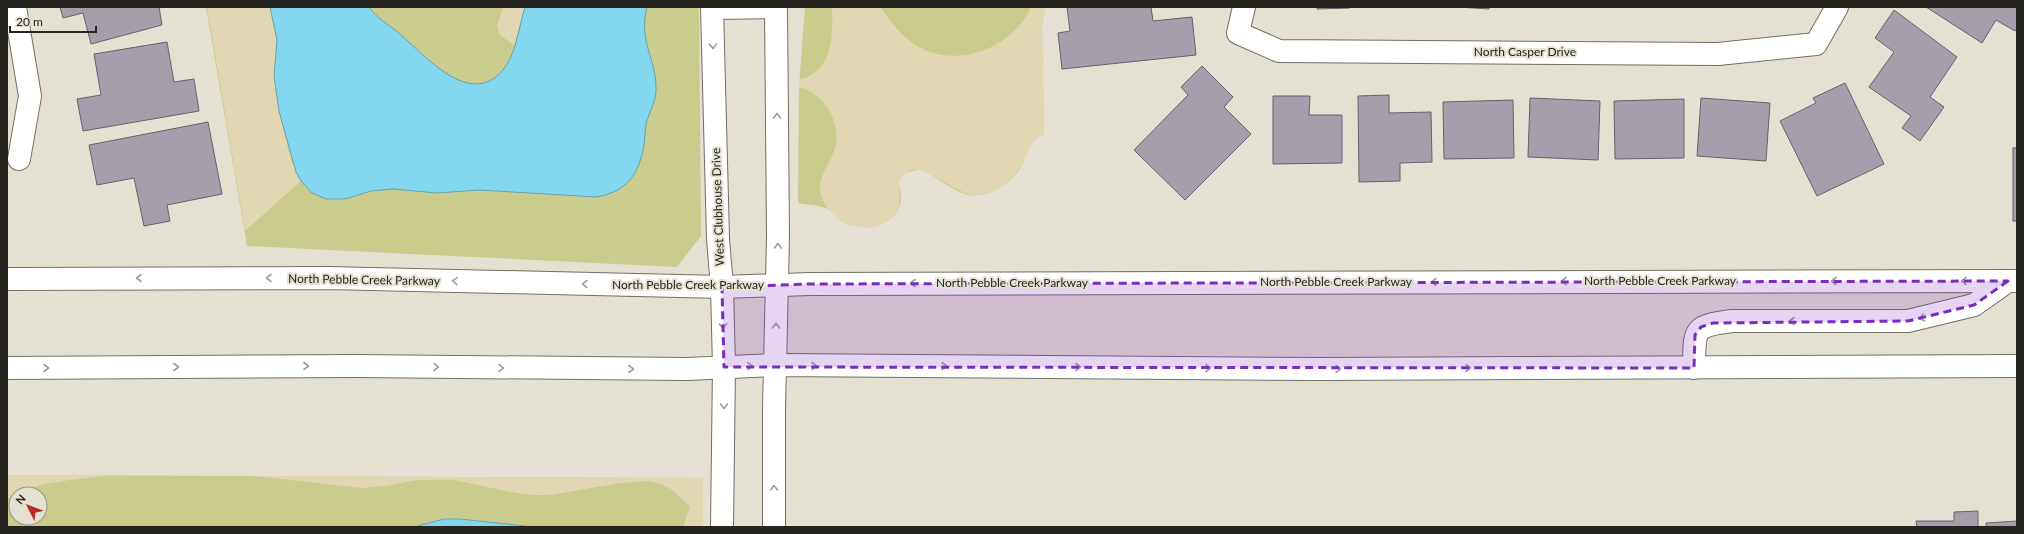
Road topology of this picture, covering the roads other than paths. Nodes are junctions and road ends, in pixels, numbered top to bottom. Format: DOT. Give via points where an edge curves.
graph roads {
  1 [pos="15,7"];
  2 [pos="712,7"];
  3 [pos="776,7"];
  4 [pos="1244,7"];
  5 [pos="1837,7"];
  6 [pos="19,159"];
  7 [pos="7,279"];
  8 [pos="2012,281"];
  9 [pos="776,284"];
  10 [pos="722,287"];
  11 [pos="775,365"];
  12 [pos="2017,366"];
  13 [pos="724,367"];
  14 [pos="7,368"];
  15 [pos="1694,368"];
  16 [pos="722,527"];
  17 [pos="774,527"];
  1 -- 6 [label="main road" via="30,96"];
  2 -- 3 [label="main road"];
  2 -- 10 [label="main road, West Clubhouse Drive, one-way" via="718,239"];
  9 -- 3 [label="main road, one-way"];
  4 -- 5 [label="main road, North Casper Drive" via="1238,33 1279,51 1718,54 1816,44"];
  10 -- 7 [label="main road, North Pebble Creek Parkway, one-way" via="328,278"];
  8 -- 9 [label="main road, North Pebble Creek Parkway, one-way"];
  8 -- 15 [label="main road, one-way" via="1974,305 1908,322 1713,323 1701,327 1695,335"];
  9 -- 10 [label="main road, North Pebble Creek Parkway"];
  11 -- 9 [label="main road, one-way"];
  10 -- 13 [label="main road, West Clubhouse Drive, one-way"];
  13 -- 11 [label="main road, one-way"];
  11 -- 15 [label="main road, one-way" via="1312,369"];
  17 -- 11 [label="main road, one-way"];
  12 -- 15 [label="main road"];
  14 -- 13 [label="main road, one-way"];
  13 -- 16 [label="main road, West Clubhouse Drive, one-way"];
}
